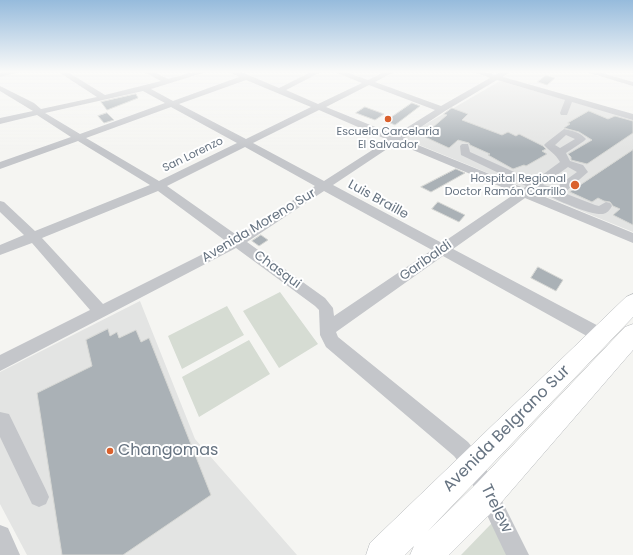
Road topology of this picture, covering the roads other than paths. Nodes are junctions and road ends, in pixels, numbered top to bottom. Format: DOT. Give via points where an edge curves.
graph roads {
  1 [pos="16,97"];
  2 [pos="108,97"];
  3 [pos="158,97"];
  4 [pos="191,97"];
  5 [pos="292,97"];
  6 [pos="338,97"];
  7 [pos="409,97"];
  8 [pos="462,97"];
  9 [pos="562,97"];
  10 [pos="104,98"];
  11 [pos="569,99"];
  12 [pos="171,104"];
  13 [pos="317,107"];
  14 [pos="442,109"];
  15 [pos="40,113"];
  16 [pos="564,113"];
  17 [pos="633,117"];
  18 [pos="0,121"];
  19 [pos="79,138"];
  20 [pos="395,139"];
  21 [pos="246,143"];
  22 [pos="560,152"];
  23 [pos="445,160"];
  24 [pos="566,163"];
  25 [pos="0,166"];
  26 [pos="159,186"];
  27 [pos="325,187"];
  28 [pos="530,189"];
  29 [pos="548,191"];
  30 [pos="0,205"];
  31 [pos="606,206"];
  32 [pos="34,237"];
  33 [pos="633,238"];
  34 [pos="238,242"];
  35 [pos="0,250"];
  36 [pos="441,250"];
  37 [pos="633,303"];
  38 [pos="101,312"];
  39 [pos="328,328"];
  40 [pos="633,334"];
  41 [pos="600,335"];
  42 [pos="0,363"];
  43 [pos="0,421"];
  44 [pos="473,464"];
  45 [pos="488,494"];
  46 [pos="39,497"];
  47 [pos="382,555"];
  48 [pos="426,555"];
  49 [pos="518,555"];
  1 -- 15 [label="street, Chasqui"];
  2 -- 10 [label="street"];
  3 -- 12 [label="street, Luis Braille"];
  4 -- 12 [label="street"];
  5 -- 13 [label="street"];
  6 -- 13 [label="street, San Lorenzo"];
  7 -- 14 [label="street"];
  8 -- 14 [label="street, Avenida Moreno Sur"];
  9 -- 11 [label="street"];
  10 -- 15 [label="street"];
  11 -- 16 [label="street"];
  11 -- 17 [label="street"];
  12 -- 19 [label="street"];
  12 -- 21 [label="street, Luis Braille"];
  13 -- 20 [label="street"];
  13 -- 21 [label="street, San Lorenzo"];
  14 -- 20 [label="street, Avenida Moreno Sur"];
  15 -- 18 [label="street"];
  15 -- 19 [label="street, Chasqui"];
  19 -- 25 [label="street"];
  19 -- 26 [label="street, Chasqui"];
  20 -- 23 [label="street"];
  20 -- 27 [label="street, Avenida Moreno Sur"];
  21 -- 26 [label="street, San Lorenzo"];
  21 -- 27 [label="street, Luis Braille"];
  22 -- 24 [label="street"];
  23 -- 28 [label="street"];
  23 -- 28 [label="street" via="465,149"];
  24 -- 28 [label="street, Garibaldi"];
  24 -- 29 [label="street" via="579,167 583,172 557,192"];
  26 -- 32 [label="street, San Lorenzo"];
  26 -- 34 [label="street, Chasqui"];
  27 -- 34 [label="street, Avenida Moreno Sur"];
  27 -- 36 [label="street, Luis Braille"];
  28 -- 29 [label="street"];
  28 -- 33 [label="street"];
  28 -- 36 [label="street, Garibaldi"];
  29 -- 31 [label="street" via="593,209 602,210"];
  30 -- 32 [label="street"];
  32 -- 35 [label="street, San Lorenzo"];
  32 -- 38 [label="street"];
  34 -- 38 [label="street, Avenida Moreno Sur"];
  34 -- 39 [label="street, Chasqui" via="320,302 326,308"];
  36 -- 39 [label="street, Garibaldi"];
  36 -- 41 [label="street, Luis Braille"];
  37 -- 41 [label="highway, Avenida Belgrano Sur"];
  38 -- 42 [label="street, Avenida Moreno Sur"];
  39 -- 44 [label="street, Chasqui" via="332,342 462,449"];
  40 -- 45 [label="highway, Avenida Belgrano Sur"];
  41 -- 44 [label="highway, Avenida Belgrano Sur"];
  43 -- 46 [label="street"];
  44 -- 45 [label="street, Trelew"];
  44 -- 47 [label="highway, Avenida Belgrano Sur"];
  45 -- 48 [label="highway, Avenida Belgrano Sur"];
  45 -- 49 [label="street, Trelew"];
}
